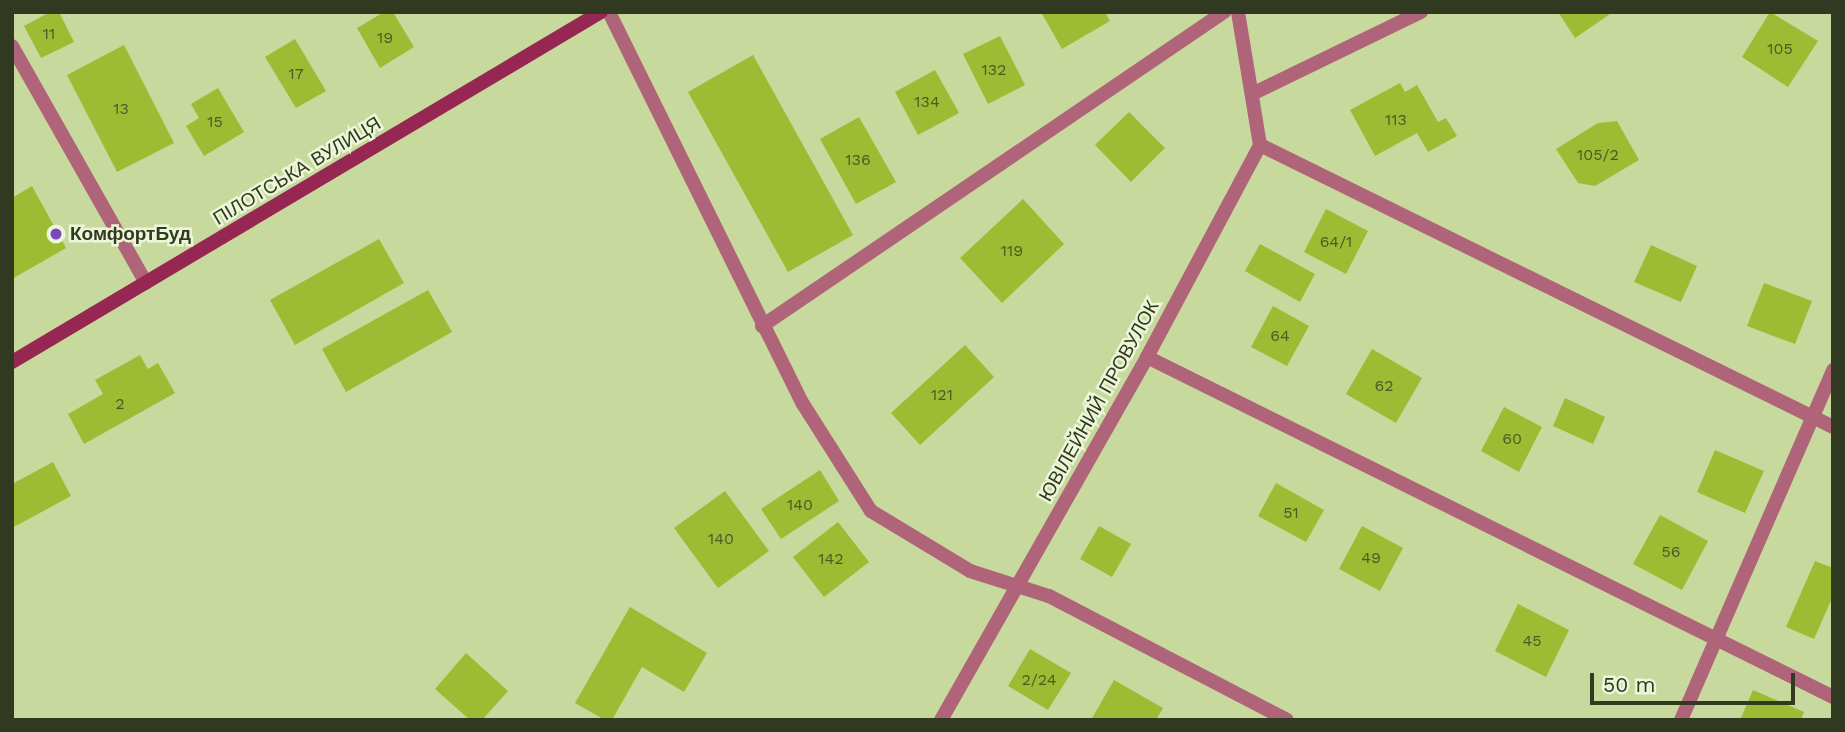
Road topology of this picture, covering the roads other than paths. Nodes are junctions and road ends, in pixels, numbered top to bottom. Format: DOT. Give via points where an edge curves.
graph roads {
  1 [pos="601,12"];
  2 [pos="609,12"];
  3 [pos="1224,12"];
  4 [pos="1238,12"];
  5 [pos="1421,12"];
  6 [pos="12,46"];
  7 [pos="1254,93"];
  8 [pos="1260,145"];
  9 [pos="146,283"];
  10 [pos="762,326"];
  11 [pos="1147,357"];
  12 [pos="12,362"];
  13 [pos="1833,370"];
  14 [pos="1812,417"];
  15 [pos="1833,427"];
  16 [pos="1016,588"];
  17 [pos="1715,641"];
  18 [pos="1833,697"];
  19 [pos="941,720"];
  20 [pos="1287,720"];
  21 [pos="1681,720"];
  1 -- 9 [label="main road, ПІЛОТСЬКА ВУЛИЦЯ"];
  2 -- 10 [label="street"];
  3 -- 10 [label="street"];
  4 -- 7 [label="street"];
  5 -- 7 [label="street"];
  6 -- 9 [label="street"];
  7 -- 8 [label="street"];
  8 -- 11 [label="street, ЮВІЛЕЙНИЙ ПРОВУЛОК"];
  8 -- 14 [label="street"];
  9 -- 12 [label="main road, ПІЛОТСЬКА ВУЛИЦЯ"];
  10 -- 16 [label="street" via="803,404 871,511 970,572"];
  11 -- 16 [label="street, ЮВІЛЕЙНИЙ ПРОВУЛОК"];
  11 -- 17 [label="street"];
  13 -- 14 [label="street"];
  14 -- 15 [label="street"];
  14 -- 17 [label="street"];
  16 -- 19 [label="street, ЮВІЛЕЙНИЙ ПРОВУЛОК"];
  16 -- 20 [label="street" via="1049,596"];
  17 -- 18 [label="street"];
  17 -- 21 [label="street"];
}
